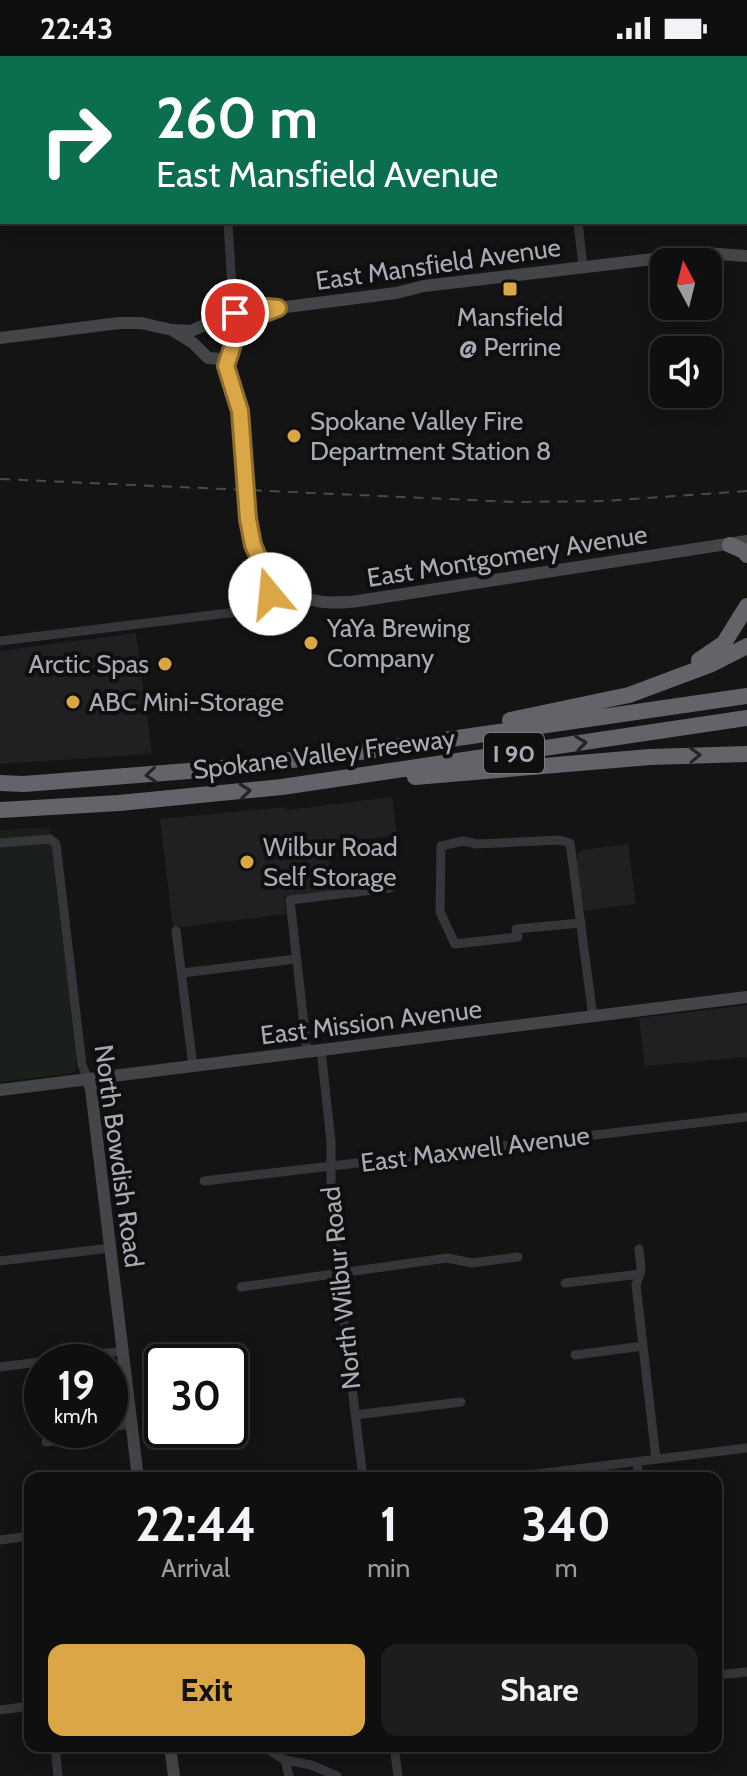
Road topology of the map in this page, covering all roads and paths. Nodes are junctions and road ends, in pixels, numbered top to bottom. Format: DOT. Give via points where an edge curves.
graph roads {
  1 [pos="228,224"];
  2 [pos="578,224"];
  3 [pos="747,256"];
  4 [pos="583,267"];
  5 [pos="231,296"];
  6 [pos="278,308"];
  7 [pos="241,309"];
  8 [pos="215,322"];
  9 [pos="172,330"];
  10 [pos="0,338"];
  11 [pos="233,346"];
  12 [pos="203,354"];
  13 [pos="231,387"];
  14 [pos="739,543"];
  15 [pos="747,555"];
  16 [pos="278,583"];
  17 [pos="747,606"];
  18 [pos="0,641"];
  19 [pos="747,646"];
  20 [pos="629,695"];
  21 [pos="747,696"];
  22 [pos="747,718"];
  23 [pos="368,751"];
  24 [pos="747,754"];
  25 [pos="0,783"];
  26 [pos="282,787"];
  27 [pos="0,810"];
  28 [pos="0,843"];
  29 [pos="390,888"];
  30 [pos="581,923"];
  31 [pos="176,931"];
  32 [pos="296,959"];
  33 [pos="182,973"];
  34 [pos="747,997"];
  35 [pos="593,1017"];
  36 [pos="321,1050"];
  37 [pos="307,1051"];
  38 [pos="193,1066"];
  39 [pos="88,1079"];
  40 [pos="0,1090"];
  41 [pos="747,1117"];
  42 [pos="329,1166"];
  43 [pos="204,1181"];
  44 [pos="111,1248"];
  45 [pos="639,1249"];
  46 [pos="518,1257"];
  47 [pos="0,1261"];
  48 [pos="337,1274"];
  49 [pos="640,1274"];
  50 [pos="565,1283"];
  51 [pos="241,1287"];
  52 [pos="122,1344"];
  53 [pos="643,1346"];
  54 [pos="575,1355"];
  55 [pos="24,1364"];
  56 [pos="0,1367"];
  57 [pos="128,1392"];
  58 [pos="461,1402"];
  59 [pos="355,1415"];
  60 [pos="132,1424"];
  61 [pos="128,1425"];
  62 [pos="747,1448"];
  63 [pos="656,1459"];
  64 [pos="637,1462"];
  65 [pos="137,1472"];
  66 [pos="362,1472"];
  67 [pos="554,1472"];
  68 [pos="638,1472"];
  69 [pos="24,1537"];
  70 [pos="0,1540"];
  71 [pos="747,1672"];
  72 [pos="722,1674"];
  73 [pos="24,1707"];
  74 [pos="0,1710"];
  75 [pos="56,1752"];
  76 [pos="171,1752"];
  77 [pos="272,1752"];
  78 [pos="395,1752"];
  79 [pos="285,1760"];
  80 [pos="58,1776"];
  81 [pos="174,1776"];
  82 [pos="289,1776"];
  83 [pos="337,1776"];
  84 [pos="398,1776"];
  1 -- 5 [label="street"];
  2 -- 4 [label="street"];
  3 -- 4 [label="street, East Mansfield Avenue" via="704,253"];
  4 -- 6 [label="street, East Mansfield Avenue"];
  5 -- 7 [label="street"];
  5 -- 8 [label="street" via="232,310"];
  6 -- 7 [label="street, East Mansfield Avenue"];
  6 -- 11 [label="street, East Mansfield Avenue" via="242,321"];
  7 -- 8 [label="street"];
  8 -- 9 [label="street" via="191,331"];
  8 -- 11 [label="street" via="231,329"];
  8 -- 12 [label="street" via="197,337"];
  9 -- 10 [label="street" via="119,323"];
  9 -- 12 [label="street"];
  11 -- 12 [label="street" via="221,359"];
  11 -- 13 [label="street" via="226,366"];
  12 -- 13 [label="street"];
  13 -- 16 [label="street" via="240,411 253,545"];
  14 -- 15 [label="highway"];
  14 -- 16 [label="street, East Montgomery Avenue" via="333,604 304,600"];
  16 -- 18 [label="street" via="260,605 245,611"];
  17 -- 20 [label="highway" via="734,631 713,652"];
  19 -- 20 [label="highway"];
  20 -- 23 [label="highway"];
  21 -- 23 [label="highway, Spokane Valley Freeway / I 90"];
  26 -- 22 [label="highway, Spokane Valley Freeway / I 90, one-way"];
  23 -- 25 [label="highway, Spokane Valley Freeway / I 90, one-way" via="214,769"];
  26 -- 24 [label="highway, one-way"];
  27 -- 26 [label="highway, Spokane Valley Freeway / I 90, one-way"];
  28 -- 39 [label="street, North Bowdish Road" via="50,839 57,846 82,1065"];
  29 -- 32 [label="street" via="290,900"];
  30 -- 30 [label="street" via="570,843 463,841 441,846 440,912 455,944 518,937 516,929"];
  30 -- 35 [label="street"];
  31 -- 33 [label="street"];
  32 -- 33 [label="street"];
  32 -- 37 [label="street"];
  33 -- 38 [label="street"];
  34 -- 35 [label="street, East Mission Avenue"];
  35 -- 36 [label="street, East Mission Avenue"];
  36 -- 37 [label="street, East Mission Avenue"];
  36 -- 42 [label="street, North Wilbur Road"];
  37 -- 38 [label="street, East Mission Avenue"];
  38 -- 39 [label="street, East Mission Avenue"];
  39 -- 40 [label="street, East Mission Avenue"];
  39 -- 44 [label="street, North Bowdish Road"];
  41 -- 42 [label="street, East Maxwell Avenue"];
  42 -- 43 [label="street, East Maxwell Avenue"];
  42 -- 48 [label="street, North Wilbur Road"];
  44 -- 47 [label="street"];
  44 -- 52 [label="street, North Bowdish Road"];
  45 -- 49 [label="street"];
  46 -- 48 [label="street" via="472,1263 447,1258"];
  48 -- 51 [label="street"];
  48 -- 59 [label="street, North Wilbur Road"];
  49 -- 50 [label="street"];
  49 -- 53 [label="street" via="636,1285"];
  53 -- 54 [label="street"];
  53 -- 63 [label="street"];
  55 -- 56 [label="street"];
  57 -- 60 [label="street, North Bowdish Road"];
  58 -- 59 [label="street"];
  59 -- 66 [label="street, North Wilbur Road"];
  60 -- 61 [label="street"];
  60 -- 65 [label="street, North Bowdish Road"];
  62 -- 63 [label="street"];
  63 -- 64 [label="street"];
  64 -- 67 [label="street"];
  64 -- 68 [label="street"];
  69 -- 70 [label="street"];
  71 -- 72 [label="street"];
  73 -- 74 [label="street"];
  75 -- 80 [label="street"];
  76 -- 81 [label="street"];
  77 -- 79 [label="street"];
  78 -- 84 [label="street"];
  79 -- 82 [label="street"];
  79 -- 83 [label="street"];
}
